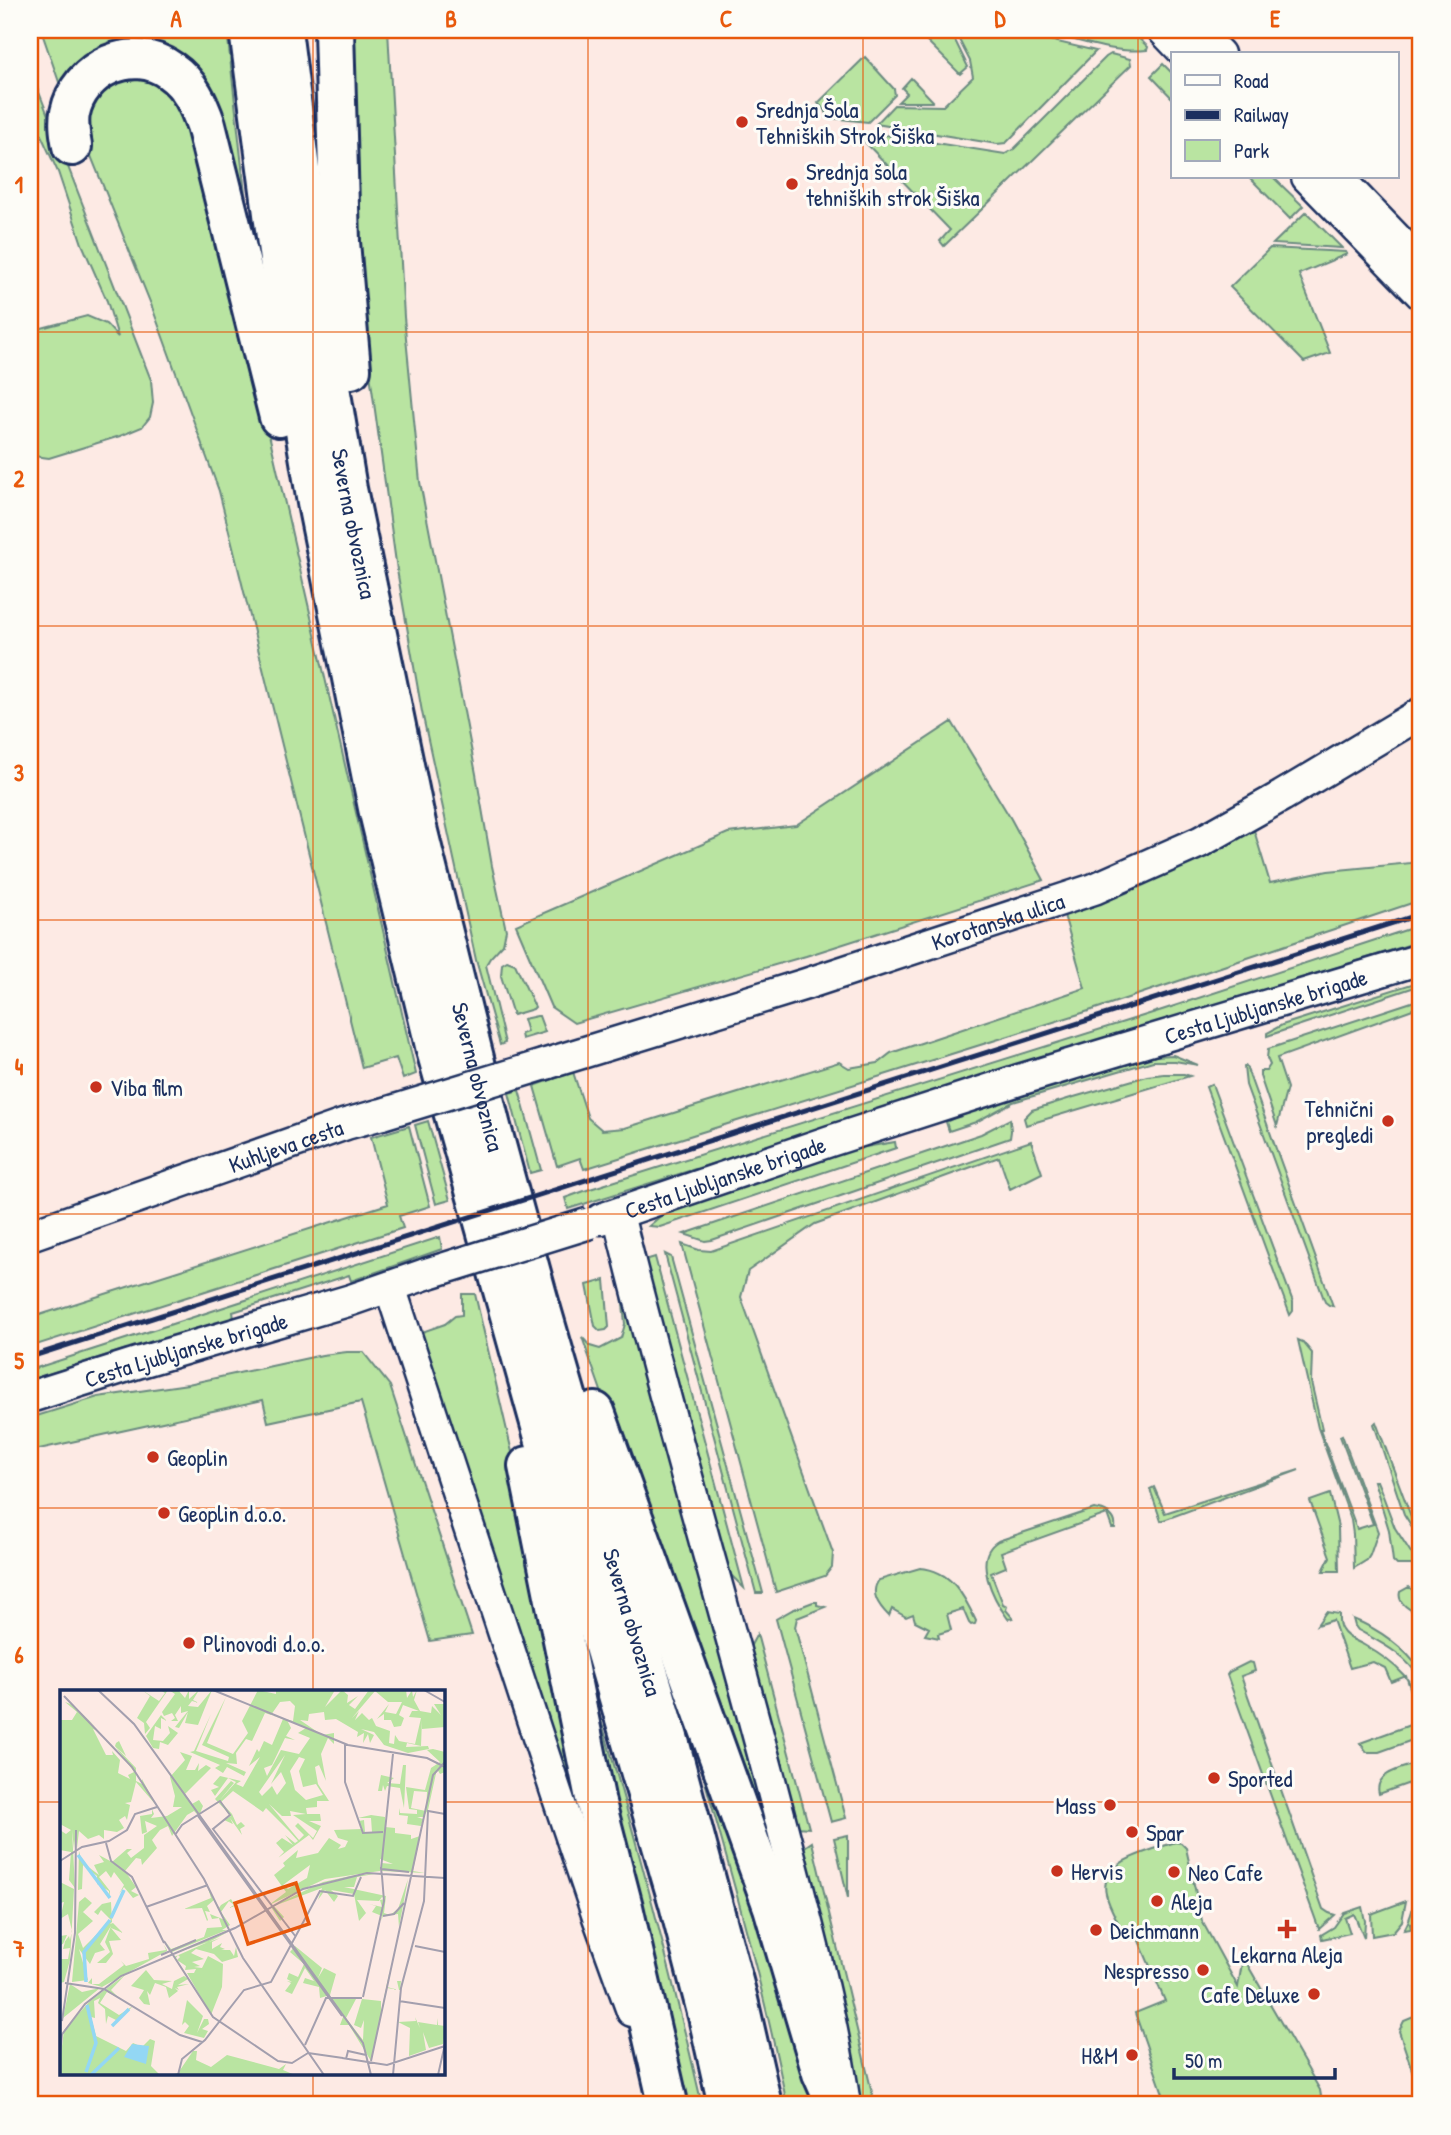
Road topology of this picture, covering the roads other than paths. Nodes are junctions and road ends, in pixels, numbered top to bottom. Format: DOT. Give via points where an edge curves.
graph roads {
  1 [pos="249,30"];
  2 [pos="282,30"];
  3 [pos="334,30"];
  4 [pos="1163,30"];
  5 [pos="1195,30"];
  6 [pos="1184,52"];
  7 [pos="1217,52"];
  8 [pos="72,146"];
  9 [pos="1308,178"];
  10 [pos="1338,178"];
  11 [pos="1421,264"];
  12 [pos="1421,294"];
  13 [pos="356,621"];
  14 [pos="1421,713"];
  15 [pos="1421,959"];
  16 [pos="546,1064"];
  17 [pos="604,1218"];
  18 [pos="30,1235"];
  19 [pos="390,1287"];
  20 [pos="522,1301"];
  21 [pos="30,1397"];
  22 [pos="667,2099"];
  23 [pos="728,2105"];
  24 [pos="762,2105"];
  25 [pos="836,2105"];
  26 [pos="845,2105"];
  1 -- 13 [label="highway, Severna obvoznica" via="317,508"];
  2 -- 13 [label="highway, Severna obvoznica" via="322,340 347,489"];
  3 -- 13 [label="highway" via="340,242 365,473"];
  4 -- 6 [label="street"];
  5 -- 7 [label="street"];
  8 -- 13 [label="highway" via="70,113 77,96 85,81 117,60 140,59 172,71 199,105 293,475"];
  9 -- 12 [label="street"];
  10 -- 11 [label="street"];
  13 -- 20 [label="highway, Severna obvoznica" via="378,808 436,1050"];
  14 -- 16 [label="street, Korotanska ulica" via="1253,813 1117,880 806,984"];
  15 -- 17 [label="street, Cesta Ljubljanske brigade" via="1018,1080"];
  16 -- 18 [label="street, Kuhljeva cesta, bridge" via="346,1124"];
  17 -- 19 [label="street, Cesta Ljubljanske brigade, bridge"];
  17 -- 26 [label="street" via="744,1681 816,1956"];
  19 -- 21 [label="street, Cesta Ljubljanske brigade"];
  19 -- 22 [label="street" via="597,1917"];
  20 -- 22 [label="highway" via="504,1337 506,1373 596,1803"];
  20 -- 23 [label="highway, Severna obvoznica" via="566,1516 679,1904"];
  20 -- 24 [label="highway, Severna obvoznica" via="669,1741"];
  20 -- 25 [label="highway" via="557,1323 575,1354 773,1907 822,2073"];
}
